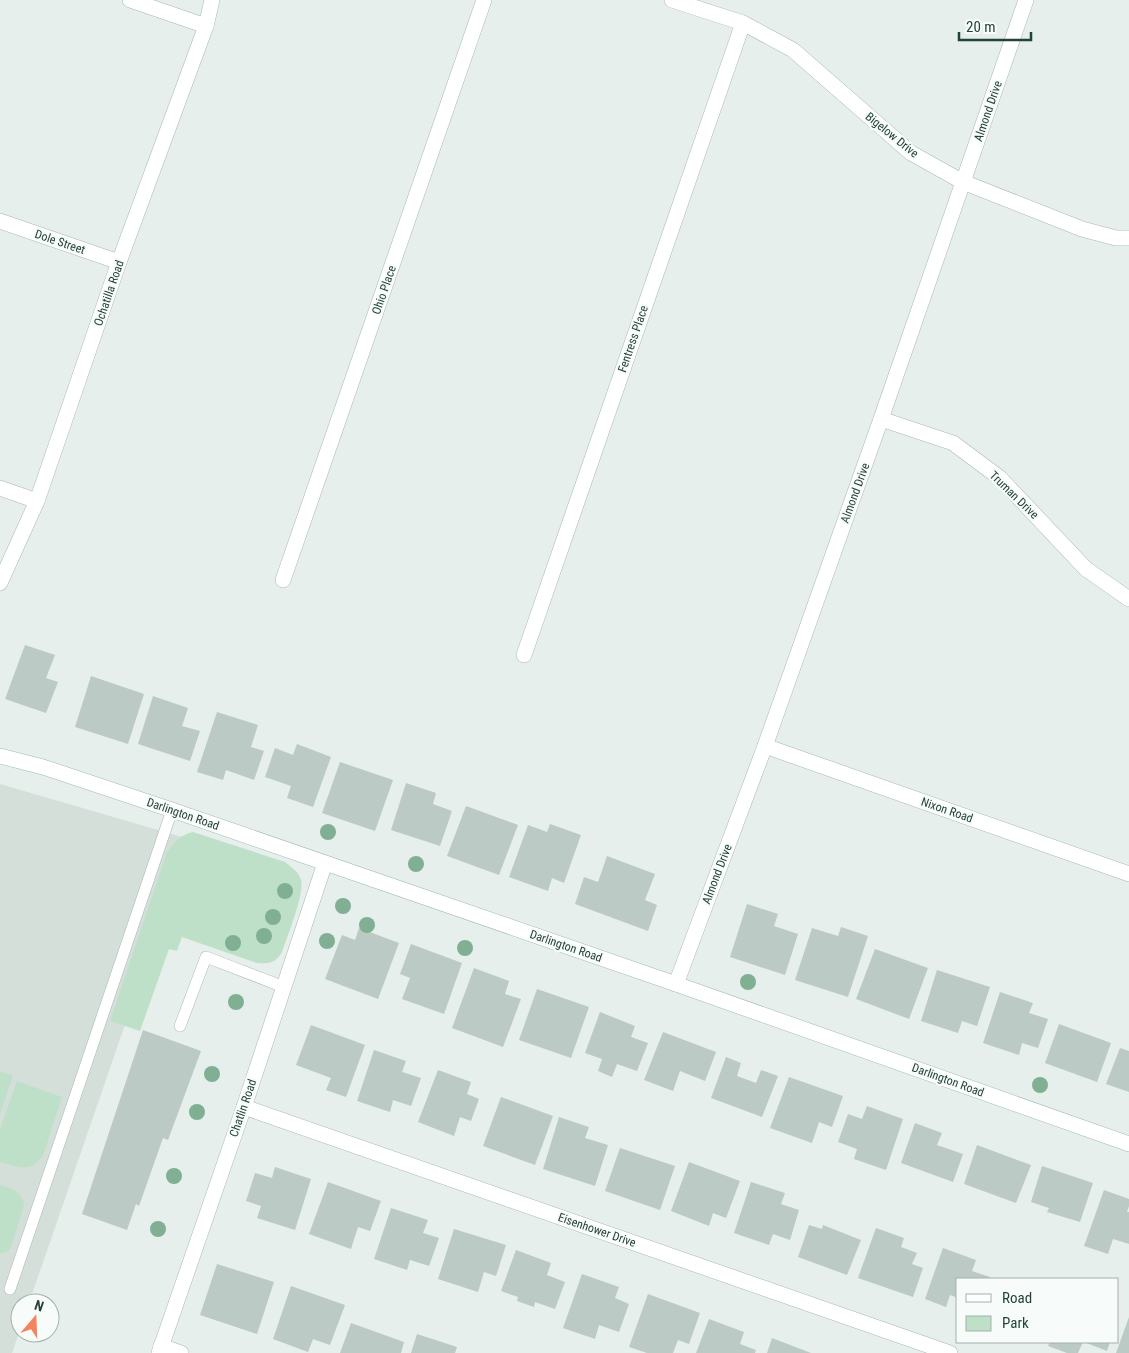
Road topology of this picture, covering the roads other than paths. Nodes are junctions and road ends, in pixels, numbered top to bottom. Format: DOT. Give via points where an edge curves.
graph roads {
  1 [pos="130,0"];
  2 [pos="212,0"];
  3 [pos="484,0"];
  4 [pos="672,0"];
  5 [pos="1026,0"];
  6 [pos="743,23"];
  7 [pos="206,26"];
  8 [pos="963,182"];
  9 [pos="0,221"];
  10 [pos="1129,238"];
  11 [pos="119,262"];
  12 [pos="881,419"];
  13 [pos="0,488"];
  14 [pos="37,501"];
  15 [pos="284,580"];
  16 [pos="0,583"];
  17 [pos="1129,599"];
  18 [pos="524,655"];
  19 [pos="765,746"];
  20 [pos="0,756"];
  21 [pos="172,810"];
  22 [pos="325,863"];
  23 [pos="1129,874"];
  24 [pos="676,984"];
  25 [pos="284,987"];
  26 [pos="180,1026"];
  27 [pos="244,1107"];
  28 [pos="1129,1144"];
  29 [pos="10,1289"];
  30 [pos="160,1350"];
  31 [pos="181,1353"];
  32 [pos="950,1353"];
  1 -- 7 [label="street"];
  2 -- 7 [label="street, Ochatilla Road"];
  3 -- 15 [label="street, Ohio Place"];
  4 -- 6 [label="street, Bigelow Drive"];
  5 -- 8 [label="street, Almond Drive"];
  6 -- 8 [label="street, Bigelow Drive" via="793,50 911,153"];
  6 -- 18 [label="street, Fentress Place"];
  7 -- 11 [label="street, Ochatilla Road"];
  8 -- 10 [label="street, Bigelow Drive" via="1082,229"];
  8 -- 12 [label="street, Almond Drive"];
  9 -- 11 [label="street, Dole Street"];
  11 -- 14 [label="street, Ochatilla Road"];
  12 -- 17 [label="street, Truman Drive" via="952,443 1000,478 1086,569"];
  12 -- 19 [label="street, Almond Drive"];
  13 -- 14 [label="street"];
  14 -- 16 [label="street, Ochatilla Road"];
  19 -- 23 [label="street, Nixon Road"];
  19 -- 24 [label="street, Almond Drive"];
  20 -- 21 [label="street, Darlington Road"];
  21 -- 22 [label="street, Darlington Road"];
  21 -- 29 [label="lane"];
  22 -- 24 [label="street, Darlington Road"];
  22 -- 25 [label="street, Chatlin Road"];
  24 -- 28 [label="street, Darlington Road"];
  25 -- 26 [label="lane" via="206,957"];
  25 -- 27 [label="street, Chatlin Road"];
  27 -- 30 [label="street, Chatlin Road"];
  27 -- 32 [label="street, Eisenhower Drive"];
  30 -- 31 [label="street"];
}
